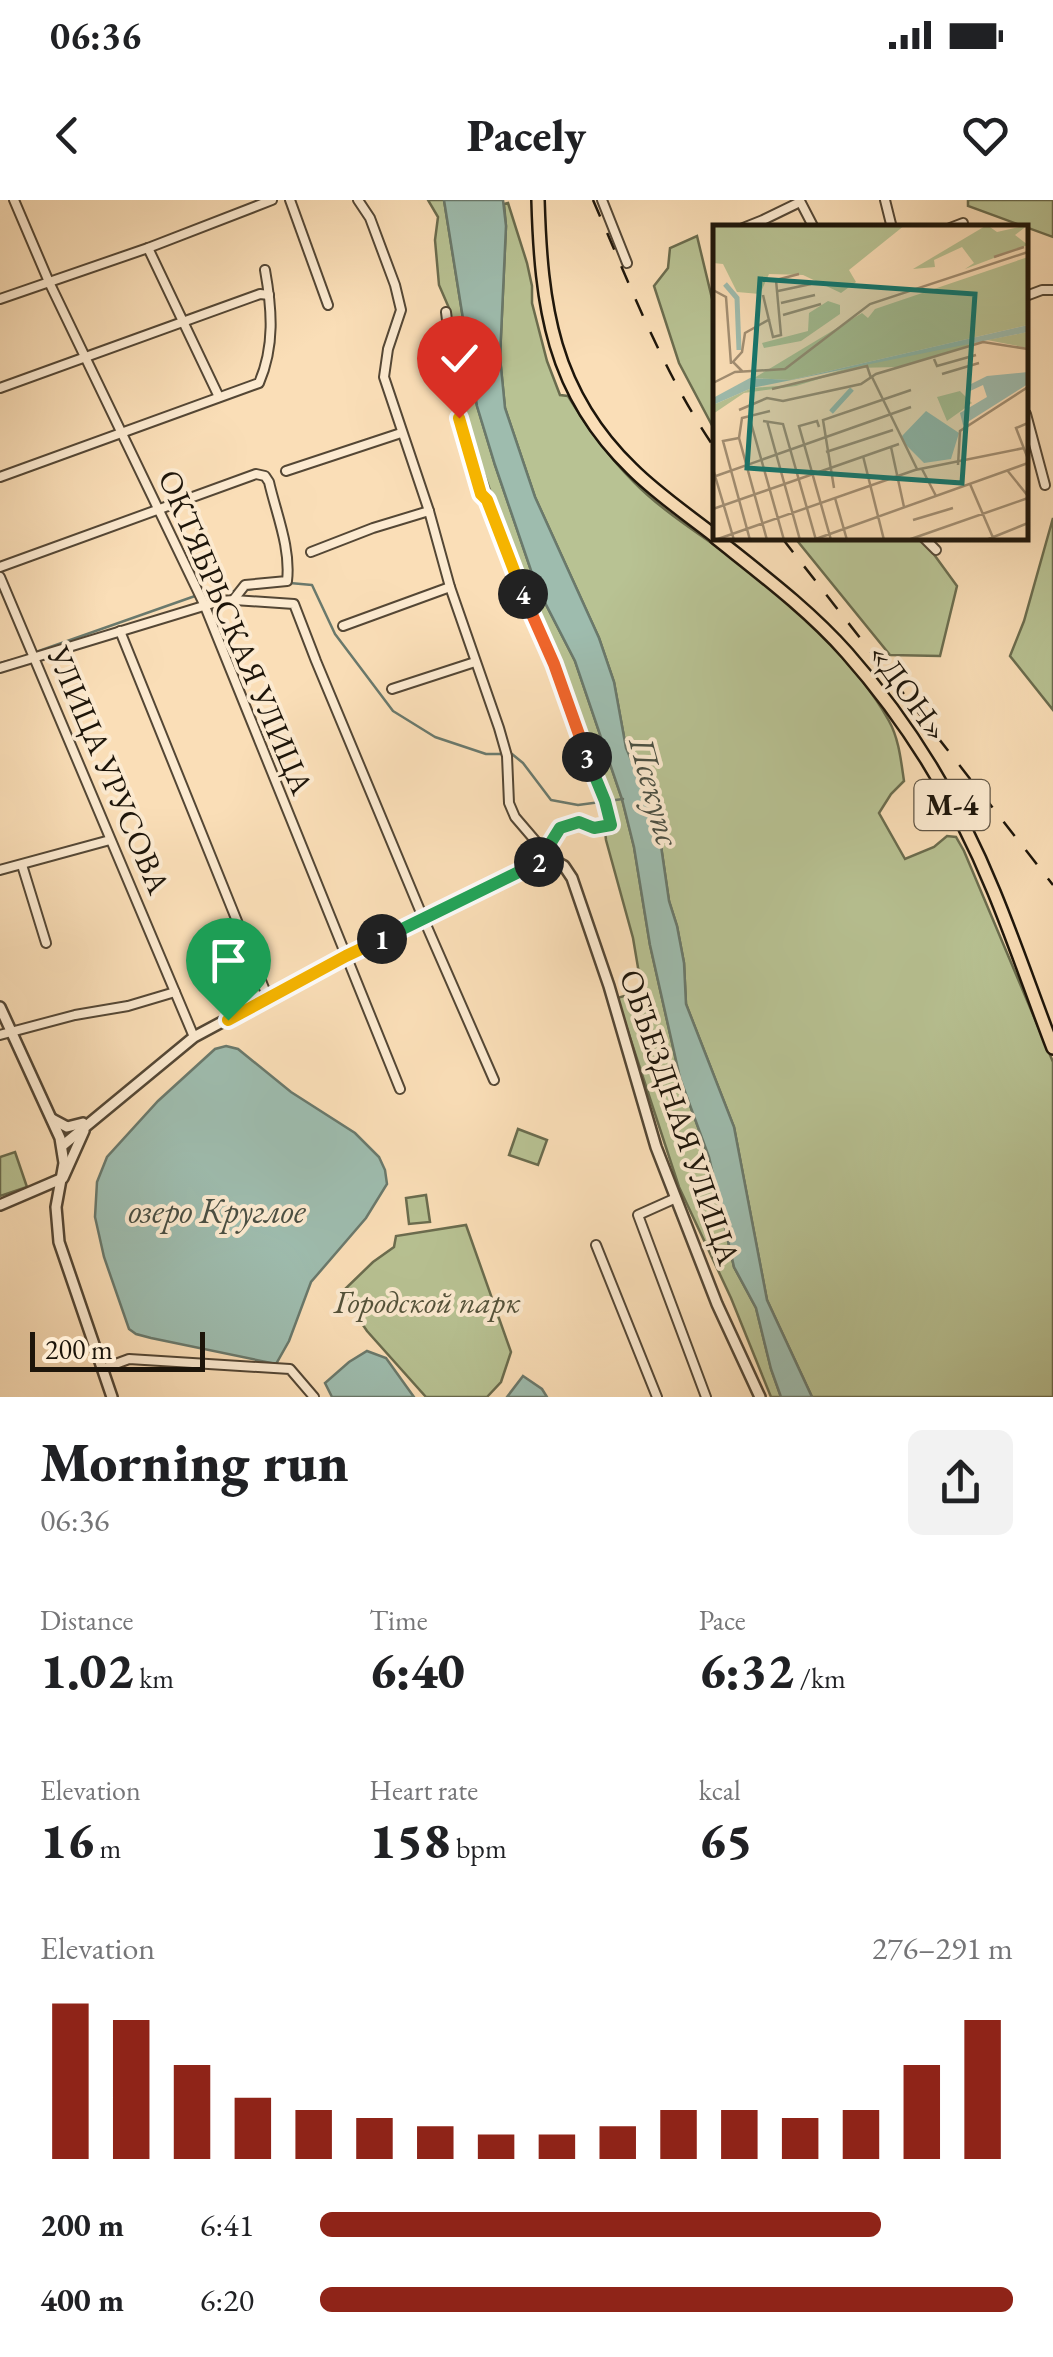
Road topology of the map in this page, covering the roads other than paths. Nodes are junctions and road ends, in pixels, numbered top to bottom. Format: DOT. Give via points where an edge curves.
graph roads {
  1 [pos="14,200"];
  2 [pos="272,200"];
  3 [pos="290,200"];
  4 [pos="358,200"];
  5 [pos="538,200"];
  6 [pos="602,200"];
  7 [pos="885,200"];
  8 [pos="800,201"];
  9 [pos="963,223"];
  10 [pos="751,225"];
  11 [pos="812,225"];
  12 [pos="891,225"];
  13 [pos="958,225"];
  14 [pos="148,248"];
  15 [pos="628,263"];
  16 [pos="265,270"];
  17 [pos="50,282"];
  18 [pos="1053,290"];
  19 [pos="270,295"];
  20 [pos="1028,295"];
  21 [pos="0,299"];
  22 [pos="328,305"];
  23 [pos="446,312"];
  24 [pos="183,322"];
  25 [pos="86,358"];
  26 [pos="0,388"];
  27 [pos="220,397"];
  28 [pos="1028,422"];
  29 [pos="401,433"];
  30 [pos="121,434"];
  31 [pos="286,472"];
  32 [pos="0,476"];
  33 [pos="1044,485"];
  34 [pos="159,510"];
  35 [pos="429,512"];
  36 [pos="713,535"];
  37 [pos="720,540"];
  38 [pos="926,540"];
  39 [pos="936,550"];
  40 [pos="311,552"];
  41 [pos="0,567"];
  42 [pos="0,577"];
  43 [pos="450,587"];
  44 [pos="234,600"];
  45 [pos="204,604"];
  46 [pos="343,626"];
  47 [pos="120,630"];
  48 [pos="36,659"];
  49 [pos="475,662"];
  50 [pos="0,668"];
  51 [pos="392,689"];
  52 [pos="110,840"];
  53 [pos="548,855"];
  54 [pos="22,866"];
  55 [pos="0,870"];
  56 [pos="424,920"];
  57 [pos="46,943"];
  58 [pos="346,956"];
  59 [pos="1026,976"];
  60 [pos="175,992"];
  61 [pos="268,998"];
  62 [pos="0,1007"];
  63 [pos="5,1033"];
  64 [pos="194,1037"];
  65 [pos="1053,1039"];
  66 [pos="1053,1048"];
  67 [pos="494,1080"];
  68 [pos="400,1089"];
  69 [pos="51,1118"];
  70 [pos="91,1121"];
  71 [pos="62,1146"];
  72 [pos="63,1178"];
  73 [pos="676,1198"];
  74 [pos="0,1205"];
  75 [pos="596,1245"];
  76 [pos="102,1369"];
  77 [pos="112,1397"];
  78 [pos="314,1397"];
  79 [pos="656,1397"];
  80 [pos="706,1397"];
  81 [pos="760,1397"];
  1 -- 17 [label="street, ОКТЯБРЬСКАЯ УЛИЦА"];
  2 -- 14 [label="street"];
  3 -- 22 [label="street"];
  4 -- 29 [label="street" via="401,310 384,377"];
  5 -- 36 [label="highway, «ДОН» / М-4" via="544,299 580,402 632,470"];
  6 -- 15 [label="street"];
  7 -- 12 [label="street"];
  8 -- 10 [label="street"];
  8 -- 11 [label="street"];
  9 -- 13 [label="street"];
  14 -- 17 [label="street"];
  14 -- 24 [label="street"];
  16 -- 19 [label="street"];
  17 -- 21 [label="street"];
  17 -- 25 [label="street, ОКТЯБРЬСКАЯ УЛИЦА"];
  18 -- 20 [label="street"];
  19 -- 24 [label="street"];
  19 -- 27 [label="street" via="271,334 259,383"];
  23 -- 53 [label="street" via="459,418 481,494 554,664 611,825 560,828"];
  24 -- 25 [label="street"];
  24 -- 27 [label="street"];
  25 -- 26 [label="street"];
  25 -- 30 [label="street, ОКТЯБРЬСКАЯ УЛИЦА"];
  27 -- 30 [label="street"];
  28 -- 33 [label="street"];
  29 -- 31 [label="street"];
  29 -- 35 [label="street"];
  30 -- 32 [label="street"];
  30 -- 34 [label="street, ОКТЯБРЬСКАЯ УЛИЦА"];
  34 -- 41 [label="street"];
  34 -- 44 [label="street" via="265,476 287,581 245,585"];
  34 -- 45 [label="street, ОКТЯБРЬСКАЯ УЛИЦА"];
  35 -- 40 [label="street"];
  35 -- 43 [label="street"];
  37 -- 59 [label="highway, «ДОН» / М-4" via="846,652 910,735 982,864"];
  38 -- 39 [label="street"];
  42 -- 48 [label="street, УЛИЦА УРУСОВА"];
  43 -- 46 [label="street"];
  43 -- 49 [label="street"];
  44 -- 45 [label="street"];
  44 -- 56 [label="street" via="294,604"];
  45 -- 47 [label="street"];
  45 -- 58 [label="street, ОКТЯБРЬСКАЯ УЛИЦА"];
  47 -- 48 [label="street"];
  47 -- 61 [label="street"];
  48 -- 50 [label="street"];
  48 -- 52 [label="street, УЛИЦА УРУСОВА"];
  49 -- 51 [label="street"];
  49 -- 53 [label="street" via="508,756 515,817"];
  52 -- 54 [label="street"];
  52 -- 60 [label="street, УЛИЦА УРУСОВА"];
  53 -- 56 [label="street"];
  53 -- 73 [label="street, ОБЪЕЗДНАЯ УЛИЦА" via="572,878"];
  54 -- 55 [label="street"];
  54 -- 57 [label="street"];
  56 -- 58 [label="street"];
  56 -- 67 [label="street"];
  58 -- 61 [label="street"];
  58 -- 68 [label="street, ОКТЯБРЬСКАЯ УЛИЦА"];
  59 -- 65 [label="highway, «ДОН» / М-4"];
  59 -- 66 [label="highway, «ДОН» / М-4"];
  60 -- 63 [label="street"];
  60 -- 64 [label="street, УЛИЦА УРУСОВА"];
  61 -- 64 [label="street"];
  62 -- 63 [label="street"];
  63 -- 69 [label="street"];
  64 -- 70 [label="street"];
  69 -- 70 [label="street" via="70,1128"];
  69 -- 71 [label="street"];
  70 -- 71 [label="street"];
  70 -- 72 [label="street"];
  71 -- 72 [label="street"];
  72 -- 74 [label="street"];
  72 -- 76 [label="street" via="57,1232"];
  73 -- 80 [label="street" via="638,1214"];
  73 -- 81 [label="street, ОБЪЕЗДНАЯ УЛИЦА"];
  75 -- 79 [label="street"];
  76 -- 77 [label="street"];
  76 -- 78 [label="street" via="129,1359 290,1368"];
}
